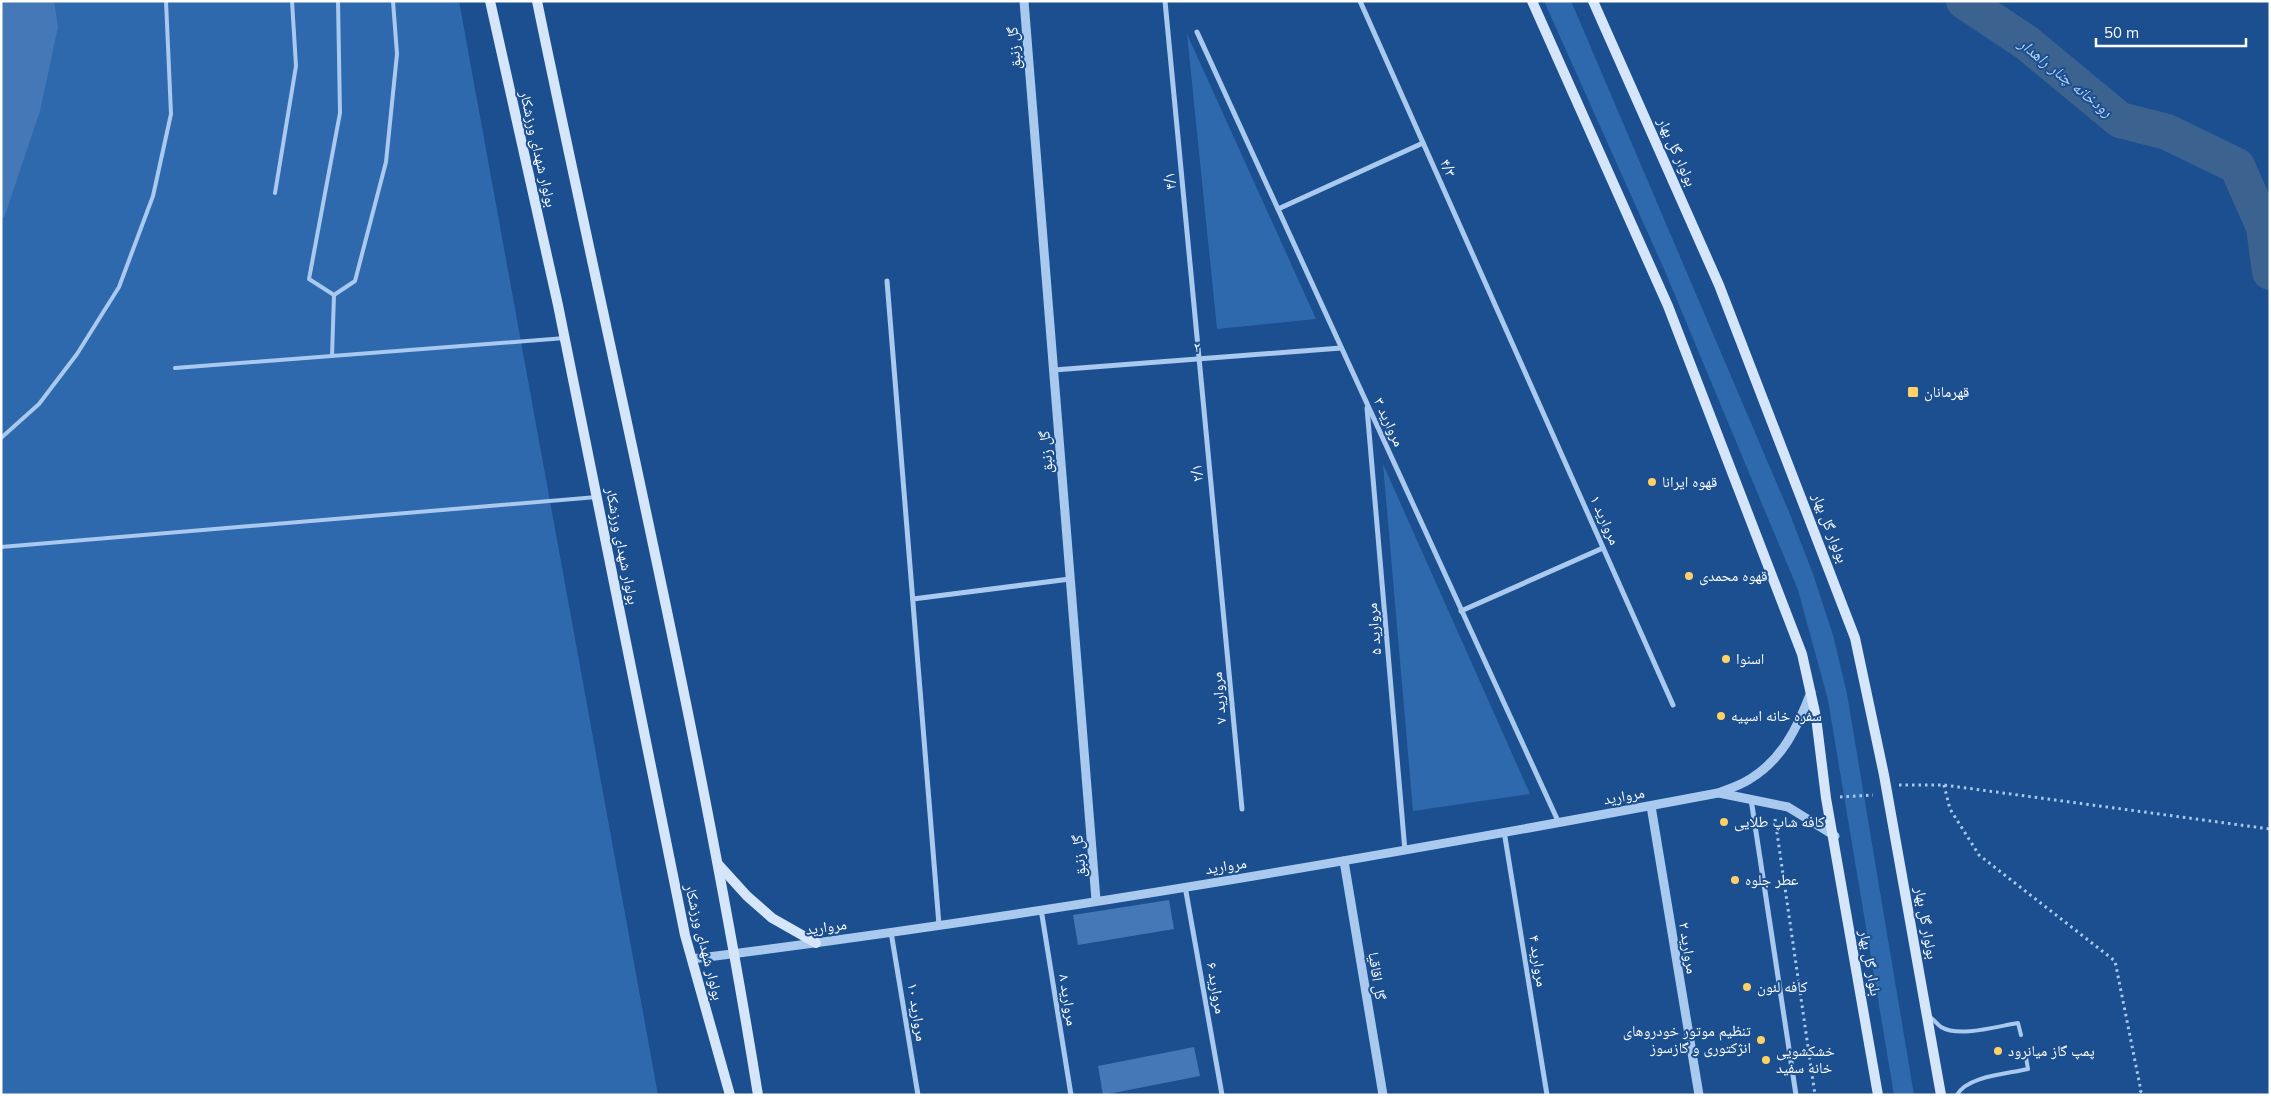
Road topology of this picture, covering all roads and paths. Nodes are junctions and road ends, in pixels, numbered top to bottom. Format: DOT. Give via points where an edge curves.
graph roads {
  1 [pos="166,1"];
  2 [pos="292,1"];
  3 [pos="338,1"];
  4 [pos="393,1"];
  5 [pos="490,1"];
  6 [pos="537,1"];
  7 [pos="1024,1"];
  8 [pos="1165,1"];
  9 [pos="1360,1"];
  10 [pos="1532,1"];
  11 [pos="1593,1"];
  12 [pos="1198,32"];
  13 [pos="1423,144"];
  14 [pos="275,192"];
  15 [pos="1278,209"];
  16 [pos="887,281"];
  17 [pos="334,295"];
  18 [pos="565,338"];
  19 [pos="1514,346"];
  20 [pos="1341,348"];
  21 [pos="332,356"];
  22 [pos="1199,359"];
  23 [pos="175,368"];
  24 [pos="1054,370"];
  25 [pos="1367,404"];
  26 [pos="1,438"];
  27 [pos="596,497"];
  28 [pos="1,547"];
  29 [pos="1604,548"];
  30 [pos="1070,579"];
  31 [pos="1220,584"];
  32 [pos="913,599"];
  33 [pos="1461,611"];
  34 [pos="1811,692"];
  35 [pos="1673,705"];
  36 [pos="1944,785"];
  37 [pos="1887,789"];
  38 [pos="1718,794"];
  39 [pos="1752,798"];
  40 [pos="1826,798"];
  41 [pos="1773,804"];
  42 [pos="1651,806"];
  43 [pos="1242,809"];
  44 [pos="1558,822"];
  45 [pos="2270,829"];
  46 [pos="1504,831"];
  47 [pos="1835,836"];
  48 [pos="1405,851"];
  49 [pos="1344,861"];
  50 [pos="718,864"];
  51 [pos="1185,886"];
  52 [pos="1096,900"];
  53 [pos="1041,909"];
  54 [pos="939,925"];
  55 [pos="891,932"];
  56 [pos="816,942"];
  57 [pos="735,954"];
  58 [pos="692,959"];
  59 [pos="1928,1014"];
  60 [pos="2021,1035"];
  61 [pos="2026,1056"];
  62 [pos="730,1095"];
  63 [pos="758,1095"];
  64 [pos="918,1095"];
  65 [pos="1071,1095"];
  66 [pos="1222,1095"];
  67 [pos="1383,1095"];
  68 [pos="1547,1095"];
  69 [pos="1699,1095"];
  70 [pos="1796,1095"];
  71 [pos="1815,1095"];
  72 [pos="1878,1095"];
  73 [pos="1941,1095"];
  74 [pos="1957,1095"];
  75 [pos="2138,1095"];
  1 -- 26 [label="lane" via="171,114 153,196 119,287 78,354 39,404"];
  2 -- 14 [label="lane" via="296,66"];
  3 -- 17 [label="lane" via="340,113 309,278"];
  4 -- 17 [label="lane" via="397,54 386,162 355,281"];
  5 -- 18 [label="main road, بولوار شهدای ورزشکار"];
  6 -- 50 [label="main road, بولوار شهدای ورزشکار" via="693,731"];
  7 -- 24 [label="street, گل زنبق"];
  8 -- 22 [label="street, ۴/۱"];
  9 -- 13 [label="street, ۴/۳"];
  10 -- 34 [label="main road" via="1668,306 1796,636"];
  11 -- 37 [label="main road, بولوار گل بهار" via="1719,285 1826,560 1855,638"];
  12 -- 15 [label="street, مروارید ۳"];
  13 -- 15 [label="street"];
  13 -- 19 [label="street, ۴/۳"];
  15 -- 20 [label="street, مروارید ۳"];
  16 -- 32 [label="street"];
  17 -- 21 [label="lane"];
  18 -- 21 [label="lane"];
  18 -- 27 [label="main road, بولوار شهدای ورزشکار"];
  19 -- 29 [label="street, مروارید ۱"];
  20 -- 22 [label="street, ۲"];
  20 -- 25 [label="street, مروارید ۳"];
  21 -- 23 [label="lane"];
  22 -- 24 [label="street, ۲"];
  22 -- 31 [label="street, ۲/۱"];
  24 -- 30 [label="street, گل زنبق"];
  25 -- 33 [label="street, مروارید ۳"];
  25 -- 48 [label="street, مروارید ۵"];
  27 -- 28 [label="lane"];
  27 -- 58 [label="main road, بولوار شهدای ورزشکار"];
  29 -- 33 [label="street"];
  29 -- 35 [label="street, مروارید ۱"];
  30 -- 32 [label="street"];
  30 -- 52 [label="street, گل زنبق"];
  31 -- 43 [label="street, مروارید ۷"];
  32 -- 54 [label="street"];
  33 -- 44 [label="street, مروارید ۳"];
  34 -- 38 [label="street, مروارید" via="1797,728 1775,760 1750,780"];
  34 -- 40 [label="main road"];
  36 -- 37 [label="path"];
  36 -- 45 [label="path"];
  36 -- 75 [label="path" via="1950,809 1979,855 2115,961 2141,1091"];
  37 -- 40 [label="path"];
  37 -- 59 [label="main road, بولوار گل بهار"];
  38 -- 39 [label="street, مروارید"];
  38 -- 42 [label="street, مروارید"];
  39 -- 41 [label="street, مروارید"];
  39 -- 70 [label="street"];
  40 -- 47 [label="main road"];
  41 -- 47 [label="street, مروارید" via="1788,807"];
  41 -- 71 [label="path"];
  42 -- 44 [label="street, مروارید"];
  42 -- 69 [label="street, مروارید ۲"];
  44 -- 46 [label="street, مروارید"];
  46 -- 48 [label="street, مروارید"];
  46 -- 68 [label="street, مروارید ۴"];
  47 -- 72 [label="main road, بلوار گل بهار"];
  48 -- 49 [label="street, مروارید"];
  49 -- 51 [label="street, مروارید"];
  49 -- 67 [label="street, گل اقاقیا"];
  50 -- 56 [label="main road" via="772,918"];
  50 -- 57 [label="main road, بولوار شهدای ورزشکار"];
  51 -- 52 [label="street, مروارید"];
  51 -- 66 [label="street, مروارید ۶"];
  52 -- 53 [label="street, مروارید"];
  53 -- 54 [label="street, مروارید"];
  53 -- 65 [label="street, مروارید ۸"];
  54 -- 55 [label="street, مروارید"];
  55 -- 56 [label="street, مروارید"];
  55 -- 64 [label="street, مروارید ۱۰"];
  56 -- 57 [label="street, مروارید"];
  57 -- 58 [label="street, مروارید"];
  57 -- 63 [label="main road, بولوار شهدای ورزشکار"];
  58 -- 62 [label="main road, بولوار شهدای ورزشکار"];
  59 -- 60 [label="lane" via="1941,1027 1952,1031 2018,1023"];
  59 -- 73 [label="main road, بولوار گل بهار"];
  61 -- 74 [label="lane" via="2028,1069 1974,1081 1961,1086"];
}
